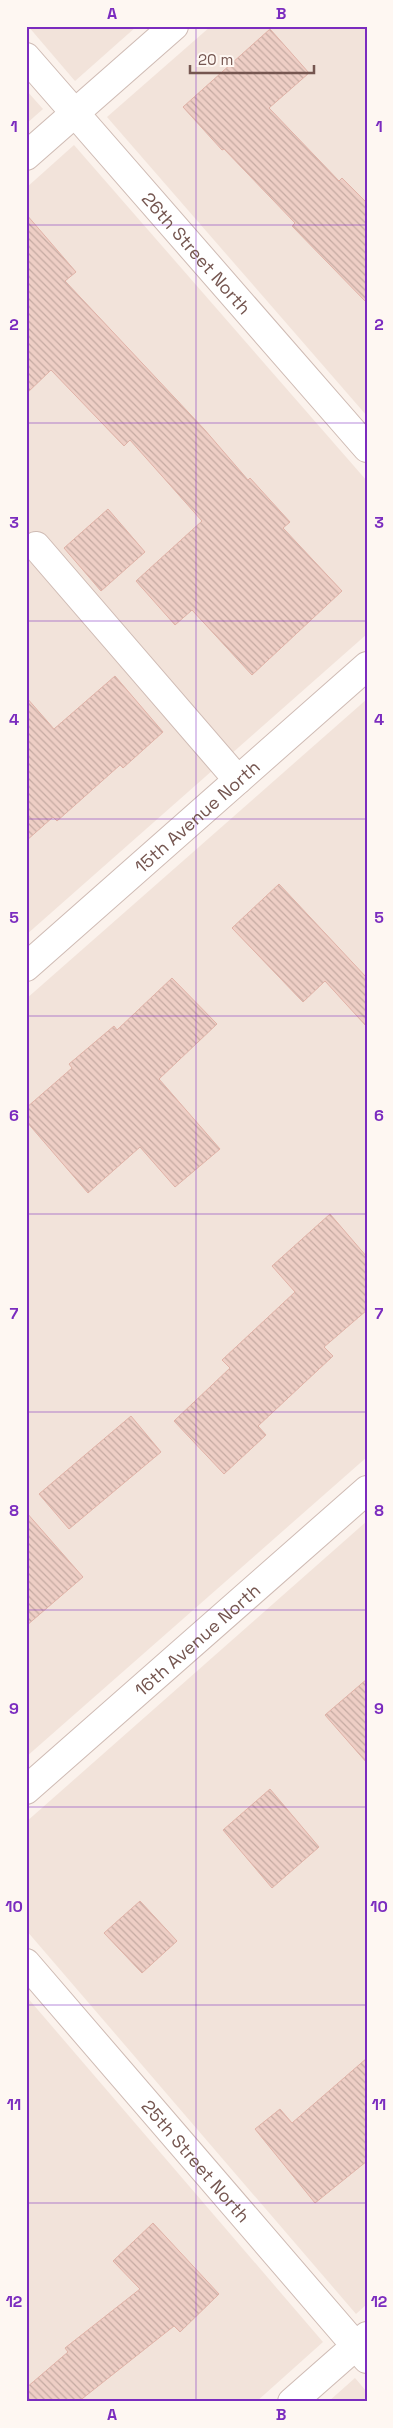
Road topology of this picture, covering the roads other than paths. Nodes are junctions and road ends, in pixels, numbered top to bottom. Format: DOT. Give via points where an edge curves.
graph roads {
  1 [pos="174,26"];
  2 [pos="26,58"];
  3 [pos="75,113"];
  4 [pos="26,156"];
  5 [pos="367,448"];
  6 [pos="29,545"];
  7 [pos="367,666"];
  8 [pos="238,780"];
  9 [pos="26,967"];
  10 [pos="367,1490"];
  11 [pos="26,1790"];
  12 [pos="26,1963"];
  13 [pos="363,2347"];
  14 [pos="292,2402"];
  1 -- 3 [label="street"];
  2 -- 3 [label="street, 26th Street North"];
  3 -- 4 [label="street"];
  3 -- 5 [label="street, 26th Street North"];
  6 -- 8 [label="street"];
  7 -- 8 [label="street, 15th Avenue North"];
  8 -- 9 [label="street, 15th Avenue North"];
  10 -- 11 [label="street, 16th Avenue North"];
  12 -- 13 [label="street, 25th Street North"];
  13 -- 14 [label="street"];
}
